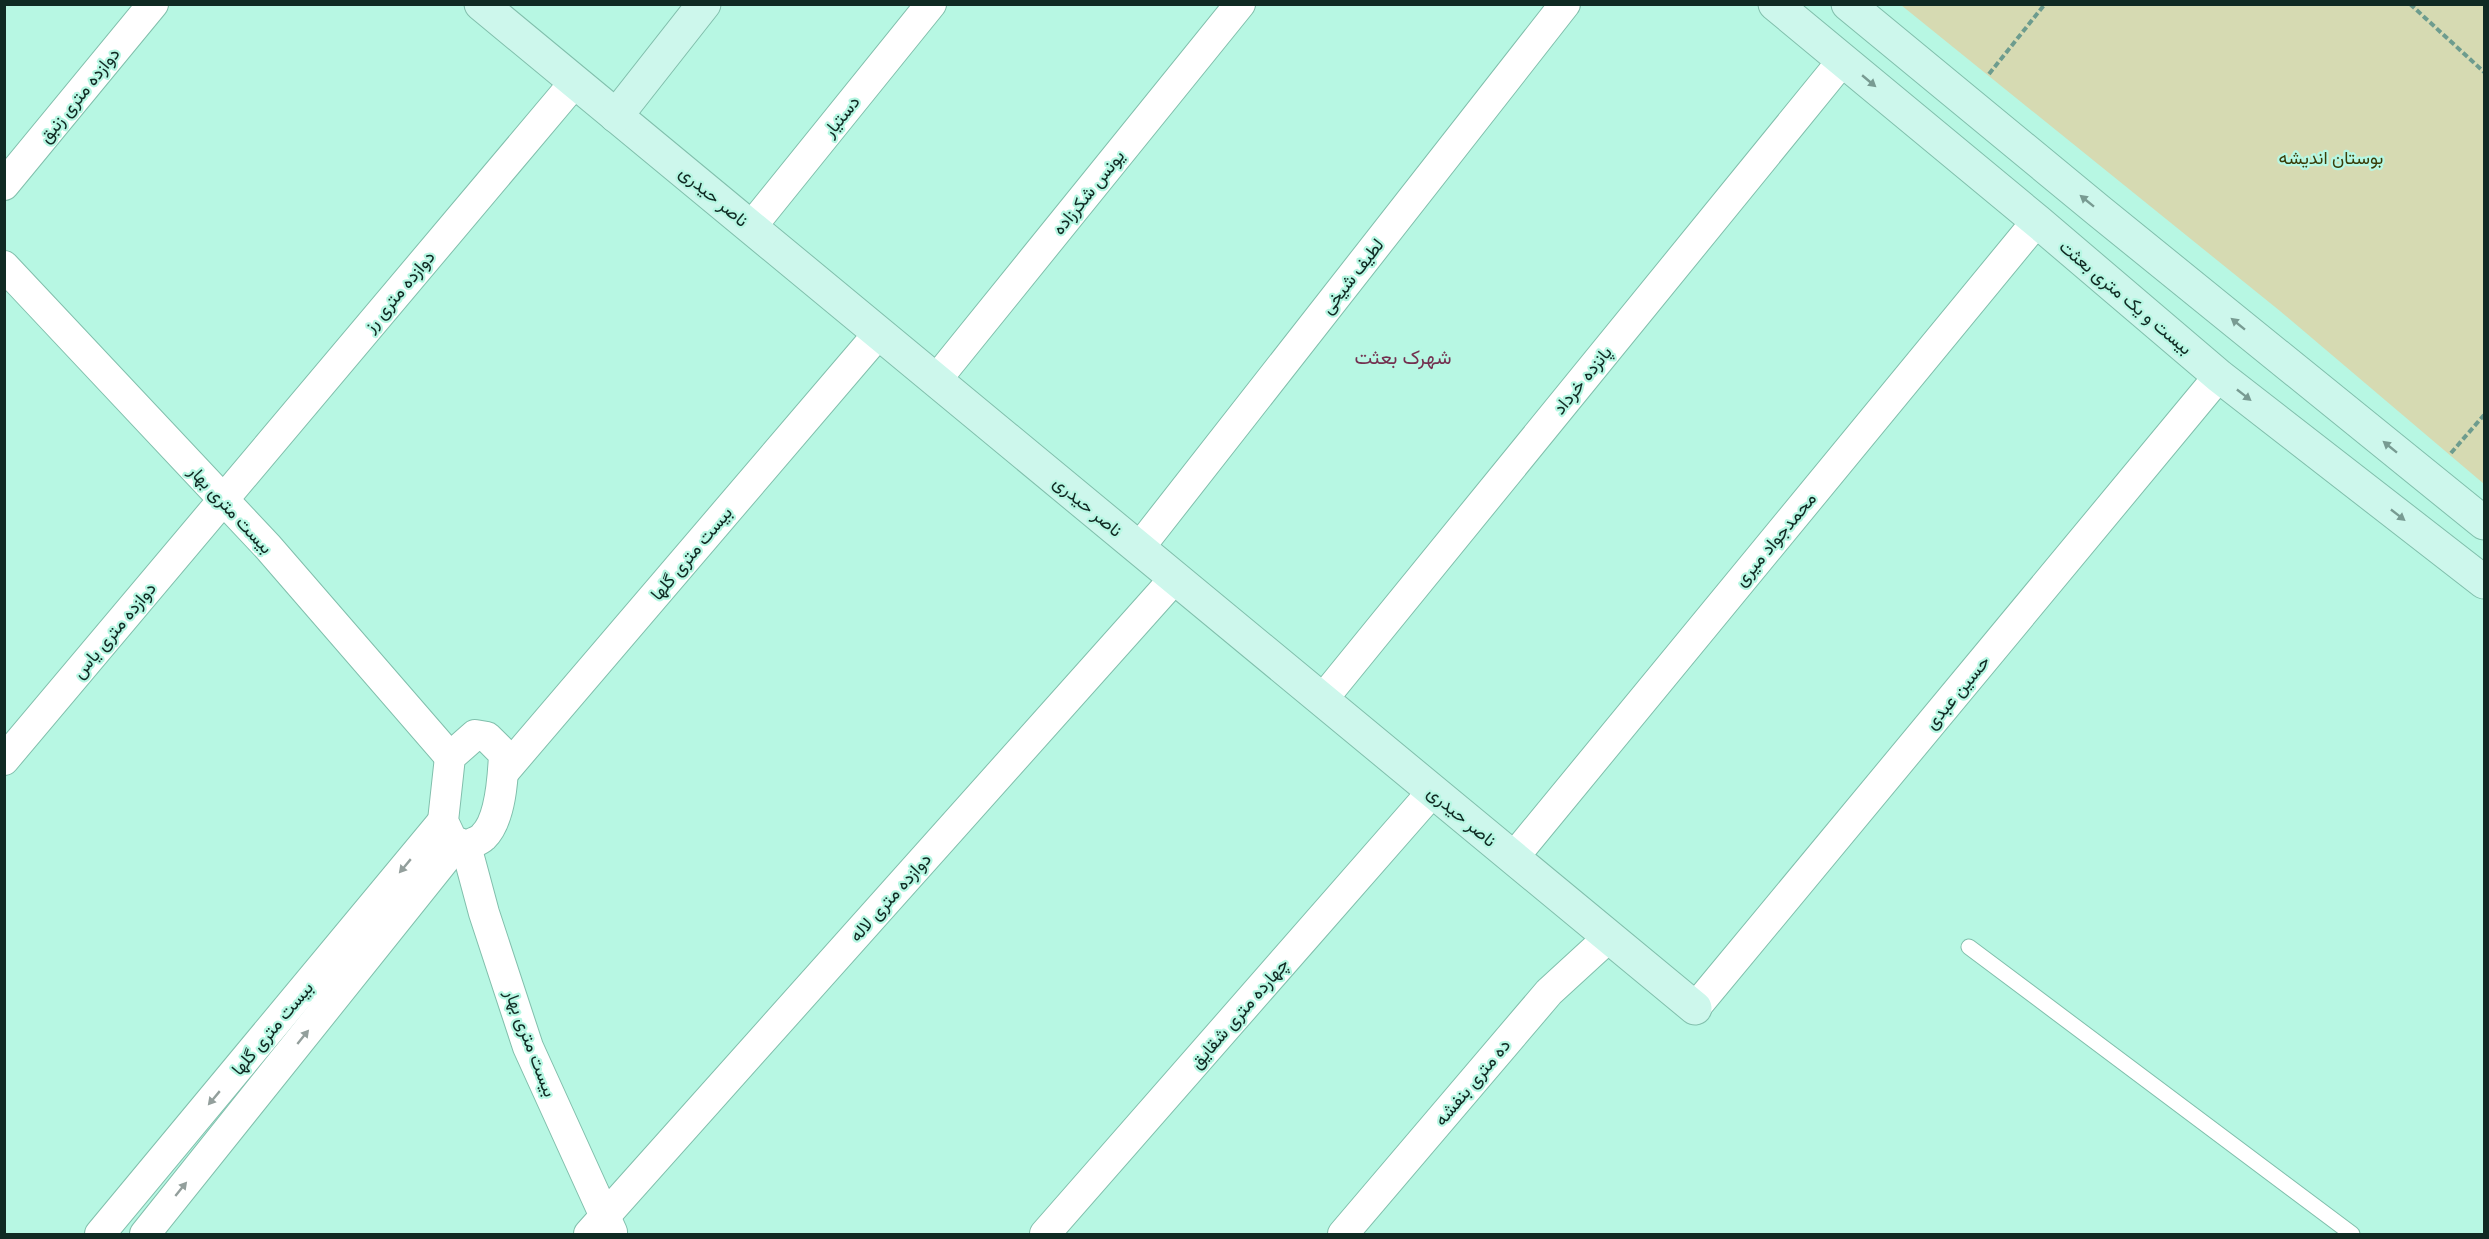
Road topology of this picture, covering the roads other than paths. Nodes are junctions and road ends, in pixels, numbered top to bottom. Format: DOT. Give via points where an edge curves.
graph roads {
  1 [pos="153,4"];
  2 [pos="481,4"];
  3 [pos="704,4"];
  4 [pos="931,4"];
  5 [pos="1240,4"];
  6 [pos="1565,4"];
  7 [pos="1775,4"];
  8 [pos="1848,4"];
  9 [pos="1843,60"];
  10 [pos="575,82"];
  11 [pos="616,116"];
  12 [pos="4,184"];
  13 [pos="2037,221"];
  14 [pos="751,227"];
  15 [pos="4,266"];
  16 [pos="879,333"];
  17 [pos="2218,375"];
  18 [pos="936,380"];
  19 [pos="223,501"];
  20 [pos="2484,523"];
  21 [pos="1139,548"];
  22 [pos="1175,578"];
  23 [pos="2484,582"];
  24 [pos="1322,700"];
  25 [pos="450,757"];
  26 [pos="4,760"];
  27 [pos="504,773"];
  28 [pos="1433,791"];
  29 [pos="456,837"];
  30 [pos="1513,858"];
  31 [pos="1609,937"];
  32 [pos="1969,947"];
  33 [pos="1695,1008"];
  34 [pos="602,1228"];
  35 [pos="100,1234"];
  36 [pos="145,1234"];
  37 [pos="1045,1234"];
  38 [pos="1343,1234"];
  39 [pos="2352,1234"];
  1 -- 12 [label="street, دوازده متری زنبق"];
  2 -- 10 [label="street, ناصر حیدری"];
  3 -- 11 [label="street"];
  4 -- 14 [label="street, دستیار"];
  5 -- 18 [label="street, یونس شکرزاده"];
  6 -- 21 [label="street, لطیف شیخی"];
  7 -- 9 [label="street, بیست و یک متری بعثت"];
  20 -- 8 [label="street, one-way"];
  9 -- 13 [label="street, بیست و یک متری بعثت, one-way"];
  9 -- 24 [label="street, پانزده خرداد"];
  10 -- 11 [label="street, ناصر حیدری"];
  10 -- 19 [label="street, دوازده متری رز"];
  11 -- 14 [label="street, ناصر حیدری"];
  13 -- 17 [label="street, بیست و یک متری بعثت"];
  13 -- 30 [label="street, محمدجواد میری"];
  14 -- 16 [label="street, ناصر حیدری"];
  15 -- 19 [label="street, بیست متری بهار"];
  16 -- 18 [label="street, ناصر حیدری"];
  16 -- 27 [label="street, بیست متری گلها"];
  17 -- 23 [label="street, بیست و یک متری بعثت, one-way"];
  17 -- 33 [label="street, حسین عبدی"];
  18 -- 21 [label="street, ناصر حیدری"];
  19 -- 25 [label="street, بیست متری بهار" via="268,547"];
  19 -- 26 [label="street, دوازده متری یاس"];
  21 -- 22 [label="street, ناصر حیدری"];
  22 -- 24 [label="street, ناصر حیدری"];
  22 -- 34 [label="street, دوازده متری لاله"];
  24 -- 28 [label="street, ناصر حیدری"];
  25 -- 27 [label="street" via="475,735 487,737 504,754"];
  25 -- 29 [label="street"];
  27 -- 29 [label="street" via="494,823 482,838"];
  28 -- 30 [label="street, ناصر حیدری"];
  28 -- 37 [label="street, چهارده متری شقایق"];
  29 -- 34 [label="street, بیست متری بهار" via="528,1047"];
  29 -- 35 [label="street, بیست متری گلها, one-way"];
  36 -- 29 [label="street, بیست متری گلها, one-way"];
  30 -- 31 [label="street, ناصر حیدری"];
  31 -- 33 [label="street, ناصر حیدری"];
  31 -- 38 [label="street, ده متری بنفشه" via="1549,992"];
  32 -- 39 [label="lane"];
}
